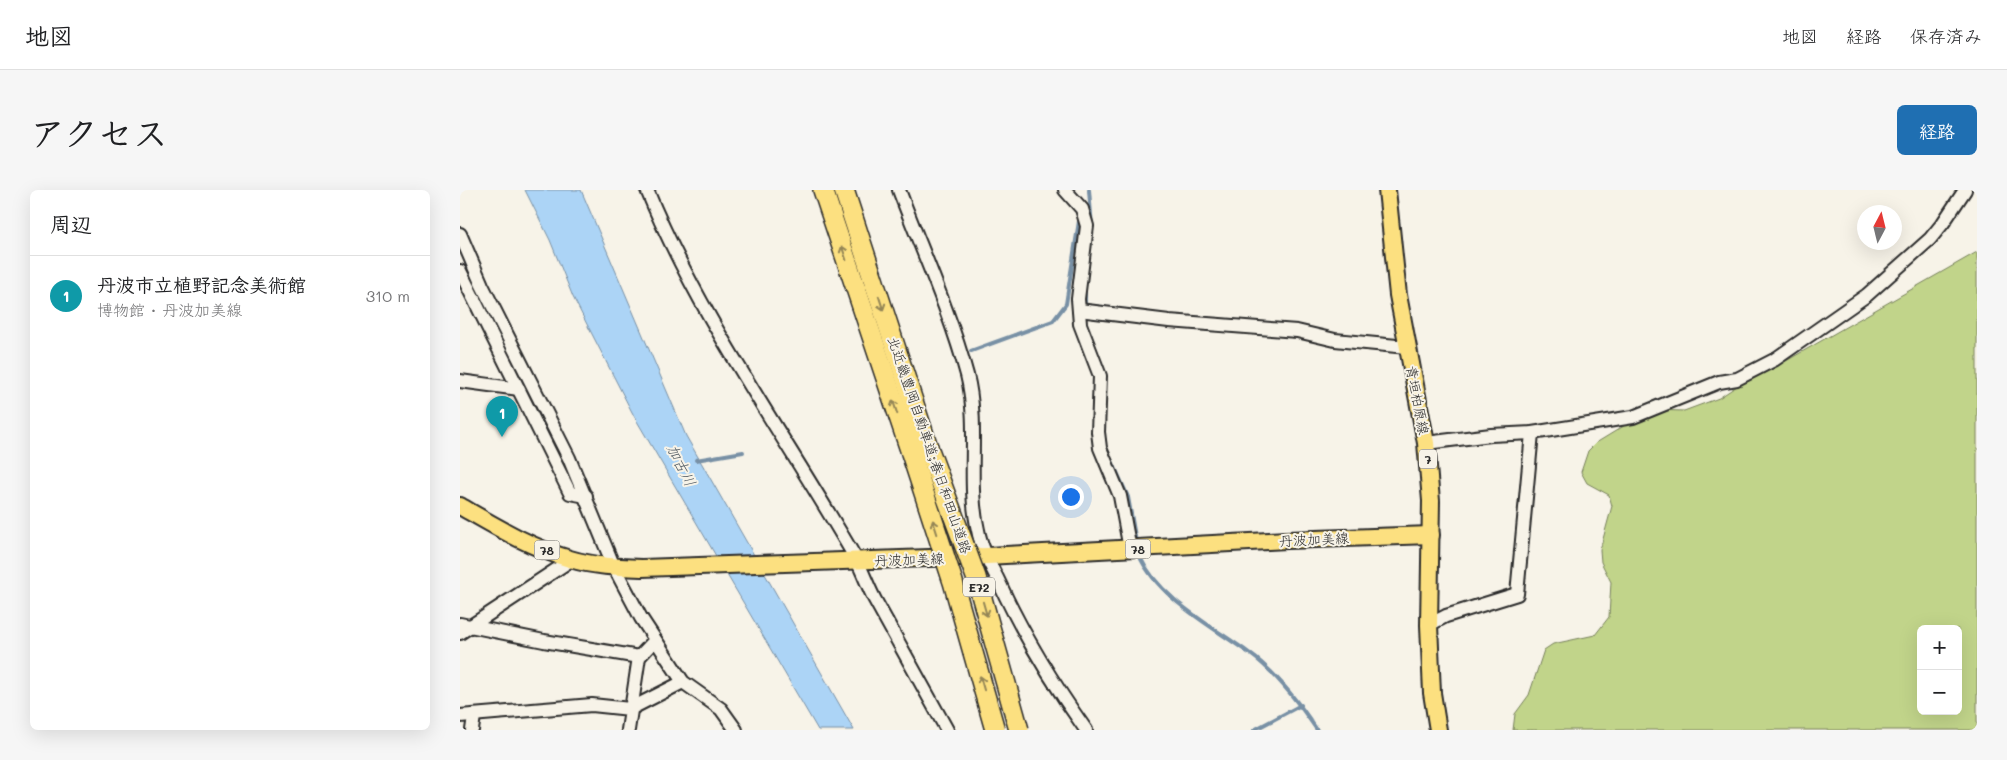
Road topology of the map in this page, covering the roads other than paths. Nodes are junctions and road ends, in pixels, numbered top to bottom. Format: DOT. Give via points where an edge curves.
graph roads {
  1 [pos="647,190"];
  2 [pos="823,190"];
  3 [pos="844,190"];
  4 [pos="899,190"];
  5 [pos="1065,190"];
  6 [pos="1387,190"];
  7 [pos="1965,190"];
  8 [pos="460,234"];
  9 [pos="460,271"];
  10 [pos="1079,310"];
  11 [pos="1407,347"];
  12 [pos="460,381"];
  13 [pos="519,389"];
  14 [pos="1532,433"];
  15 [pos="1426,443"];
  16 [pos="920,450"];
  17 [pos="586,496"];
  18 [pos="460,506"];
  19 [pos="1431,535"];
  20 [pos="1130,550"];
  21 [pos="987,556"];
  22 [pos="571,560"];
  23 [pos="851,561"];
  24 [pos="614,567"];
  25 [pos="466,625"];
  26 [pos="1429,625"];
  27 [pos="460,633"];
  28 [pos="655,640"];
  29 [pos="639,657"];
  30 [pos="683,682"];
  31 [pos="630,709"];
  32 [pos="460,716"];
  33 [pos="474,716"];
  34 [pos="472,730"];
  35 [pos="628,730"];
  36 [pos="736,730"];
  37 [pos="947,730"];
  38 [pos="995,730"];
  39 [pos="1019,730"];
  40 [pos="1086,730"];
  41 [pos="1438,730"];
  1 -- 23 [label="street" via="664,233 691,284"];
  16 -- 2 [label="highway, 北近畿豊岡自動車道;春日和田山道路 / E72, one-way"];
  3 -- 16 [label="highway, 北近畿豊岡自動車道;春日和田山道路 / E72, one-way"];
  4 -- 21 [label="street" via="967,377 971,400 973,490 978,531"];
  5 -- 10 [label="street" via="1082,209 1087,226"];
  6 -- 11 [label="main road, 青垣柏原線 / 7"];
  7 -- 14 [label="street" via="1930,239 1874,288 1774,360 1737,379 1719,382 1633,417"];
  8 -- 17 [label="street"];
  9 -- 13 [label="street"];
  10 -- 11 [label="street" via="1297,332 1335,340"];
  10 -- 20 [label="street" via="1080,324 1100,376 1100,448 1120,496"];
  11 -- 15 [label="main road, 青垣柏原線 / 7"];
  12 -- 13 [label="street"];
  13 -- 17 [label="street" via="570,493"];
  14 -- 15 [label="street"];
  14 -- 26 [label="street" via="1517,594 1446,616"];
  15 -- 19 [label="main road, 青垣柏原線 / 7"];
  38 -- 16 [label="highway, 北近畿豊岡自動車道;春日和田山道路 / E72, one-way, bridge"];
  16 -- 39 [label="highway, 北近畿豊岡自動車道;春日和田山道路 / E72, one-way, bridge" via="976,577"];
  17 -- 24 [label="street"];
  18 -- 22 [label="main road, 丹波加美線 / 78" via="496,527"];
  19 -- 20 [label="main road, 丹波加美線 / 78"];
  19 -- 26 [label="main road, 青垣柏原線 / 7"];
  20 -- 21 [label="main road, 丹波加美線 / 78"];
  21 -- 23 [label="main road, 丹波加美線 / 78"];
  21 -- 40 [label="street" via="1015,618"];
  22 -- 24 [label="main road, 丹波加美線 / 78"];
  22 -- 25 [label="street"];
  23 -- 24 [label="main road, 丹波加美線 / 78"];
  23 -- 37 [label="street"];
  24 -- 28 [label="street"];
  25 -- 27 [label="street"];
  25 -- 29 [label="street"];
  26 -- 41 [label="main road, 青垣柏原線 / 7" via="1432,693"];
  28 -- 29 [label="street"];
  28 -- 30 [label="street"];
  29 -- 31 [label="street"];
  30 -- 31 [label="street"];
  30 -- 36 [label="street" via="721,709"];
  31 -- 33 [label="street" via="592,704"];
  31 -- 35 [label="street"];
  32 -- 33 [label="street"];
  33 -- 34 [label="street"];
}
